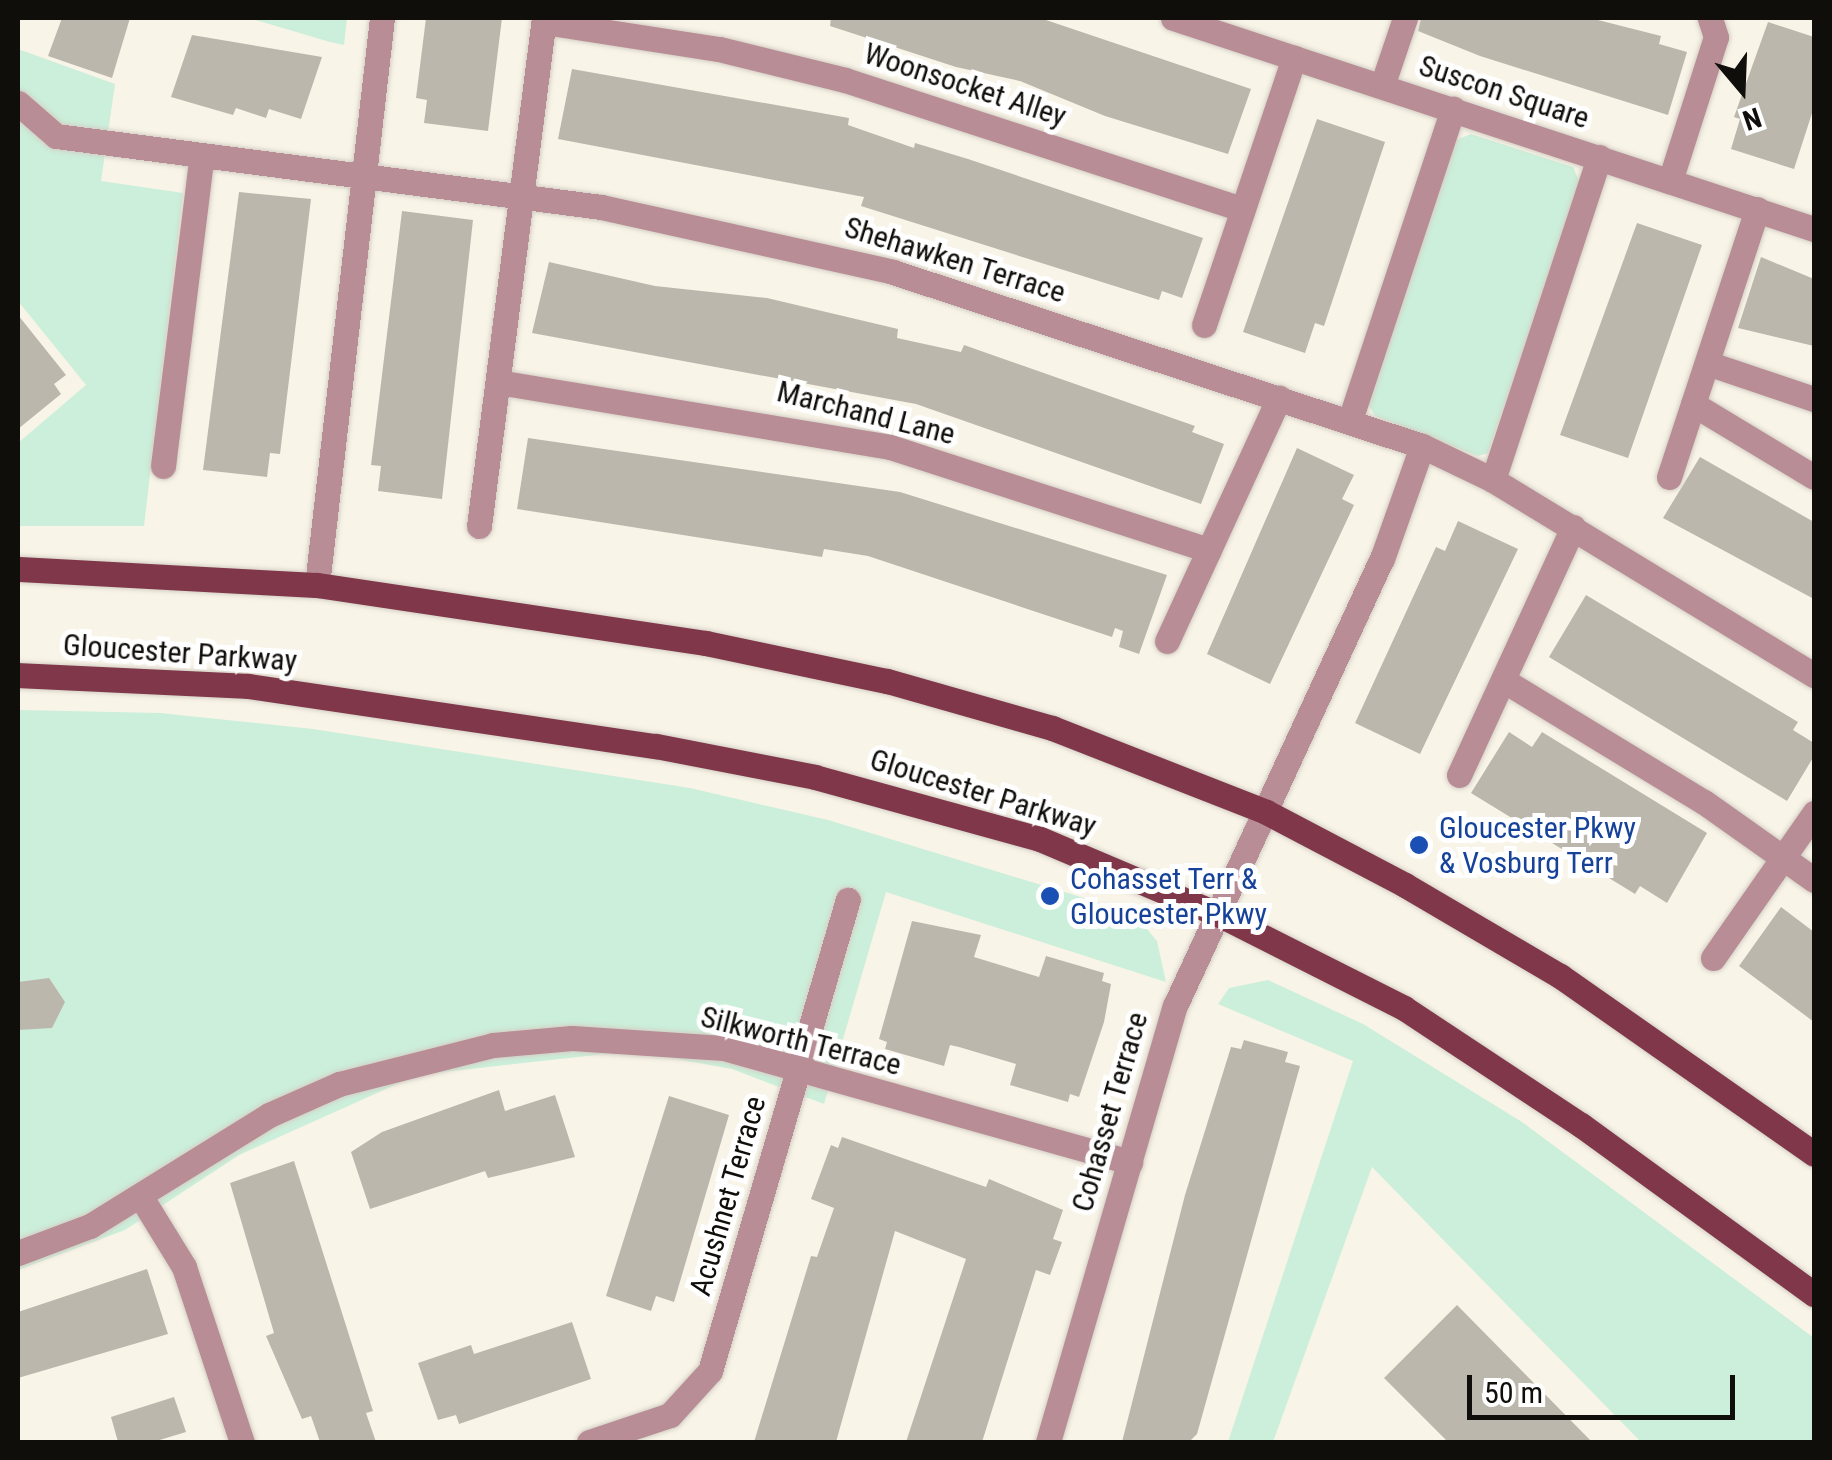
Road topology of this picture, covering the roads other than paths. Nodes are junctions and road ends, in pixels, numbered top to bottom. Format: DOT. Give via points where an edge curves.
graph roads {
  1 [pos="382,18"];
  2 [pos="1173,18"];
  3 [pos="1405,18"];
  4 [pos="1710,18"];
  5 [pos="544,20"];
  6 [pos="1294,58"];
  7 [pos="1382,86"];
  8 [pos="18,103"];
  9 [pos="1452,109"];
  10 [pos="202,156"];
  11 [pos="1600,158"];
  12 [pos="362,176"];
  13 [pos="1670,181"];
  14 [pos="522,196"];
  15 [pos="1243,209"];
  16 [pos="1758,210"];
  17 [pos="1814,228"];
  18 [pos="1204,325"];
  19 [pos="1707,363"];
  20 [pos="498,382"];
  21 [pos="1279,397"];
  22 [pos="1814,399"];
  23 [pos="1693,404"];
  24 [pos="1350,420"];
  25 [pos="1422,446"];
  26 [pos="163,466"];
  27 [pos="1669,476"];
  28 [pos="1814,477"];
  29 [pos="1493,480"];
  30 [pos="479,526"];
  31 [pos="1574,527"];
  32 [pos="1208,550"];
  33 [pos="18,569"];
  34 [pos="317,585"];
  35 [pos="1166,641"];
  36 [pos="18,675"];
  37 [pos="1814,675"];
  38 [pos="1503,680"];
  39 [pos="1459,775"];
  40 [pos="1266,812"];
  41 [pos="1814,812"];
  42 [pos="1784,858"];
  43 [pos="1814,880"];
  44 [pos="848,900"];
  45 [pos="1220,915"];
  46 [pos="1713,958"];
  47 [pos="798,1072"];
  48 [pos="1814,1154"];
  49 [pos="1130,1162"];
  50 [pos="141,1196"];
  51 [pos="18,1253"];
  52 [pos="1814,1294"];
  53 [pos="242,1442"];
  54 [pos="589,1442"];
  55 [pos="1048,1442"];
  1 -- 12 [label="street"];
  2 -- 6 [label="street, Suscon Square"];
  3 -- 7 [label="street"];
  4 -- 13 [label="street" via="1716,37"];
  5 -- 14 [label="street"];
  5 -- 15 [label="street, Woonsocket Alley" via="719,49 845,80"];
  6 -- 7 [label="street, Suscon Square"];
  6 -- 15 [label="street"];
  7 -- 9 [label="street, Suscon Square"];
  8 -- 10 [label="street, Shehawken Terrace" via="56,136"];
  9 -- 11 [label="street, Suscon Square"];
  9 -- 24 [label="street"];
  10 -- 12 [label="street, Shehawken Terrace"];
  10 -- 26 [label="street"];
  11 -- 13 [label="street, Suscon Square"];
  11 -- 29 [label="street"];
  12 -- 14 [label="street, Shehawken Terrace"];
  12 -- 34 [label="street"];
  13 -- 16 [label="street, Suscon Square"];
  14 -- 20 [label="street"];
  14 -- 21 [label="street, Shehawken Terrace" via="745,234 893,272"];
  15 -- 18 [label="street"];
  16 -- 17 [label="street, Suscon Square"];
  16 -- 19 [label="street"];
  19 -- 22 [label="street"];
  19 -- 23 [label="street"];
  20 -- 30 [label="street"];
  20 -- 32 [label="street, Marchand Lane" via="890,447"];
  21 -- 24 [label="street, Shehawken Terrace"];
  21 -- 32 [label="street"];
  23 -- 27 [label="street"];
  23 -- 28 [label="street"];
  24 -- 25 [label="street, Shehawken Terrace"];
  25 -- 29 [label="street, Shehawken Terrace"];
  25 -- 40 [label="street, Cohasset Terrace" via="1382,559"];
  29 -- 31 [label="street, Shehawken Terrace"];
  31 -- 37 [label="street, Shehawken Terrace"];
  31 -- 38 [label="street"];
  32 -- 35 [label="street"];
  33 -- 34 [label="main road"];
  34 -- 40 [label="main road" via="706,644 887,681 1052,728"];
  36 -- 45 [label="main road, Gloucester Parkway" via="248,686 656,746 815,777 1040,840"];
  38 -- 39 [label="street"];
  38 -- 42 [label="street"];
  40 -- 45 [label="street, Cohasset Terrace"];
  40 -- 48 [label="main road" via="1560,976"];
  41 -- 42 [label="street"];
  42 -- 43 [label="street"];
  42 -- 46 [label="street"];
  44 -- 47 [label="street, Acushnet Terrace"];
  45 -- 49 [label="street, Cohasset Terrace" via="1175,1006"];
  45 -- 52 [label="main road, Gloucester Parkway" via="1404,1008 1580,1124"];
  47 -- 49 [label="street, Silkworth Terrace"];
  47 -- 50 [label="street, Silkworth Terrace" via="724,1048 649,1039 493,1045 415,1061 322,1092 269,1115"];
  47 -- 54 [label="street, Acushnet Terrace" via="710,1371 670,1415"];
  49 -- 55 [label="street, Cohasset Terrace"];
  50 -- 51 [label="street, Silkworth Terrace" via="90,1226"];
  50 -- 53 [label="street" via="184,1267"];
}
